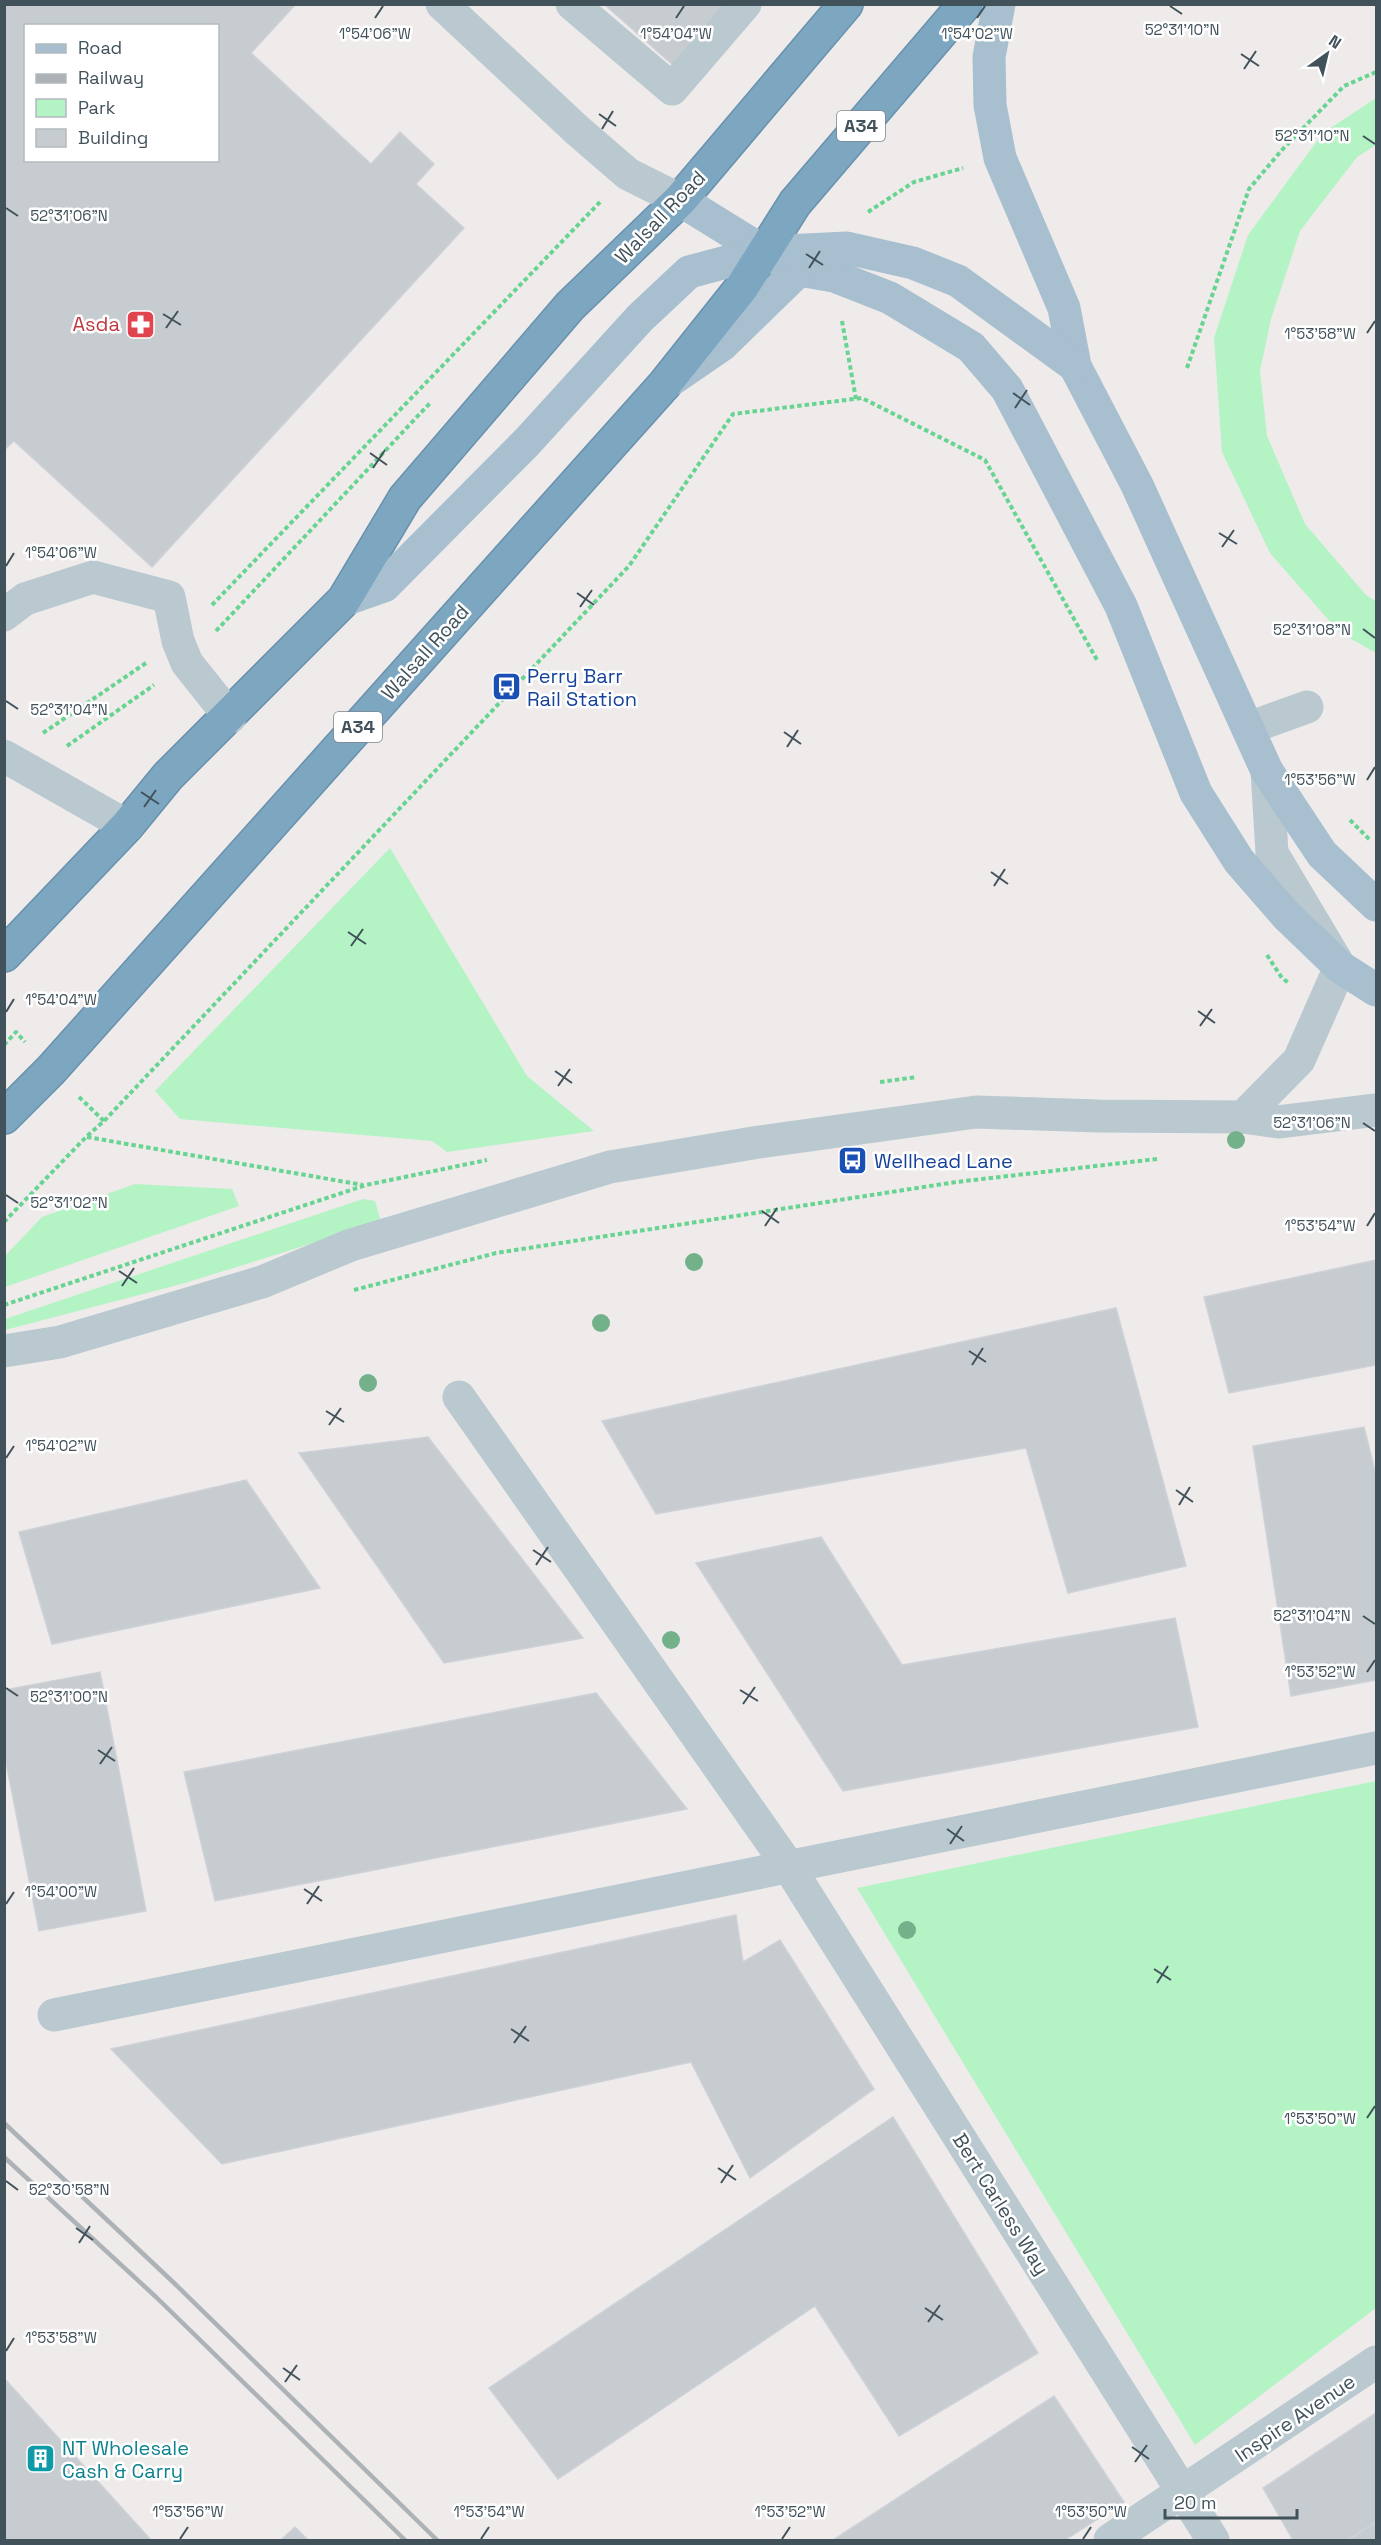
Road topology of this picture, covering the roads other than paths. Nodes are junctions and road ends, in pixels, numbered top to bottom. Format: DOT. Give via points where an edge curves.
graph roads {
  1 [pos="442,4"];
  2 [pos="572,4"];
  3 [pos="745,4"];
  4 [pos="846,4"];
  5 [pos="965,4"];
  6 [pos="999,4"];
  7 [pos="680,200"];
  8 [pos="764,252"];
  9 [pos="799,270"];
  10 [pos="1075,366"];
  11 [pos="664,385"];
  12 [pos="344,600"];
  13 [pos="4,615"];
  14 [pos="1307,707"];
  15 [pos="230,717"];
  16 [pos="1249,728"];
  17 [pos="23,755"];
  18 [pos="1267,771"];
  19 [pos="127,826"];
  20 [pos="1377,905"];
  21 [pos="4,955"];
  22 [pos="1340,967"];
  23 [pos="1377,990"];
  24 [pos="1377,1110"];
  25 [pos="4,1117"];
  26 [pos="1243,1117"];
  27 [pos="4,1351"];
  28 [pos="459,1397"];
  29 [pos="1377,1748"];
  30 [pos="789,1867"];
  31 [pos="54,2015"];
  32 [pos="1377,2362"];
  33 [pos="1183,2494"];
  34 [pos="1110,2541"];
  35 [pos="1213,2541"];
  1 -- 7 [label="street" via="628,174"];
  2 -- 3 [label="street" via="672,89"];
  4 -- 7 [label="highway, Walsall Road"];
  5 -- 8 [label="highway, Walsall Road / A34" via="795,203"];
  6 -- 10 [label="main road" via="989,57 990,105 1000,158 1064,308"];
  7 -- 8 [label="main road"];
  7 -- 12 [label="highway, Walsall Road" via="570,306 405,498"];
  8 -- 9 [label="main road"];
  8 -- 10 [label="main road" via="847,248 913,263 958,281"];
  8 -- 11 [label="highway, Walsall Road / A34" via="742,287"];
  8 -- 12 [label="main road, Walsall Road" via="688,272 384,586"];
  9 -- 11 [label="main road" via="722,345"];
  9 -- 22 [label="main road" via="834,276 890,298 932,322 971,346 1007,389 1121,606 1196,793 1239,861 1286,915"];
  10 -- 16 [label="main road" via="1137,485"];
  11 -- 25 [label="highway, Walsall Road / A34" via="51,1070"];
  12 -- 15 [label="highway, Walsall Road"];
  13 -- 15 [label="street" via="25,599 93,577 169,597 182,652"];
  14 -- 16 [label="street"];
  15 -- 19 [label="highway, Walsall Road" via="168,776"];
  16 -- 18 [label="main road"];
  17 -- 19 [label="street"];
  18 -- 20 [label="main road" via="1322,854"];
  18 -- 22 [label="street" via="1272,853"];
  19 -- 21 [label="highway, Walsall Road"];
  22 -- 23 [label="main road"];
  22 -- 26 [label="street" via="1299,1060"];
  24 -- 26 [label="street" via="1278,1122"];
  26 -- 27 [label="street" via="976,1112 610,1167 351,1245 262,1282 60,1342"];
  28 -- 30 [label="street, Bert Carless Way"];
  29 -- 30 [label="street"];
  30 -- 31 [label="street"];
  30 -- 33 [label="street, Bert Carless Way"];
  32 -- 33 [label="street, Inspire Avenue"];
  33 -- 34 [label="street, Inspire Avenue"];
  33 -- 35 [label="street, Bert Carless Way"];
}
